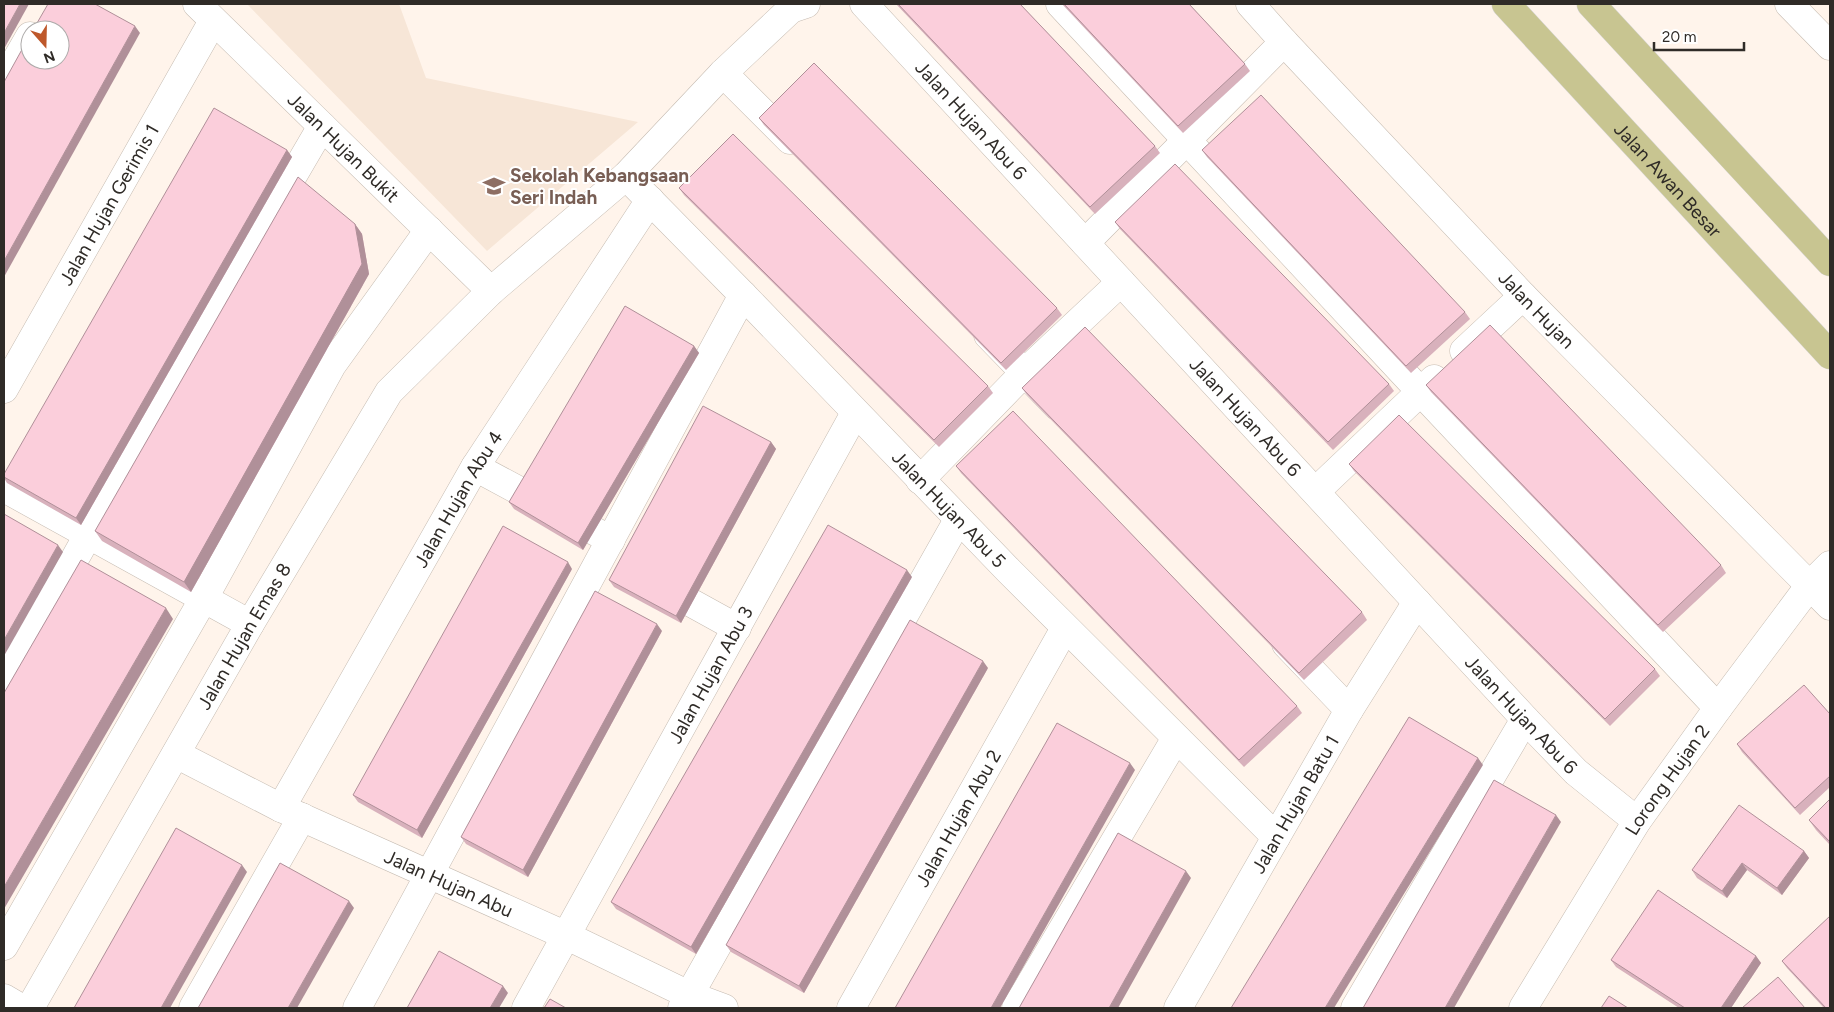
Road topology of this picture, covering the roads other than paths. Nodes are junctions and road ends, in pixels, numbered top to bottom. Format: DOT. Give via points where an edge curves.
graph roads {
  1 [pos="806,4"];
  2 [pos="864,4"];
  3 [pos="1060,4"];
  4 [pos="1250,4"];
  5 [pos="1506,4"];
  6 [pos="1591,4"];
  7 [pos="1790,4"];
  8 [pos="205,12"];
  9 [pos="1284,42"];
  10 [pos="1830,46"];
  11 [pos="20,54"];
  12 [pos="723,73"];
  13 [pos="4,81"];
  14 [pos="322,126"];
  15 [pos="1187,140"];
  16 [pos="807,157"];
  17 [pos="626,176"];
  18 [pos="650,200"];
  19 [pos="429,230"];
  20 [pos="1085,243"];
  21 [pos="1830,262"];
  22 [pos="1121,282"];
  23 [pos="492,290"];
  24 [pos="743,295"];
  25 [pos="1523,296"];
  26 [pos="969,316"];
  27 [pos="1830,355"];
  28 [pos="8,371"];
  29 [pos="1025,372"];
  30 [pos="1421,392"];
  31 [pos="855,413"];
  32 [pos="1073,422"];
  33 [pos="475,467"];
  34 [pos="920,480"];
  35 [pos="4,488"];
  36 [pos="1316,491"];
  37 [pos="958,520"];
  38 [pos="88,536"];
  39 [pos="607,547"];
  40 [pos="1830,565"];
  41 [pos="1810,585"];
  42 [pos="204,598"];
  43 [pos="1417,602"];
  44 [pos="1830,606"];
  45 [pos="250,624"];
  46 [pos="1266,624"];
  47 [pos="737,628"];
  48 [pos="1064,628"];
  49 [pos="4,682"];
  50 [pos="1718,708"];
  51 [pos="1349,710"];
  52 [pos="1525,719"];
  53 [pos="1176,738"];
  54 [pos="176,754"];
  55 [pos="292,813"];
  56 [pos="1637,821"];
  57 [pos="1276,837"];
  58 [pos="430,876"];
  59 [pos="567,936"];
  60 [pos="4,946"];
  61 [pos="4,998"];
  62 [pos="685,1001"];
  63 [pos="21,1008"];
  64 [pos="30,1008"];
  65 [pos="193,1008"];
  66 [pos="357,1008"];
  67 [pos="526,1008"];
  68 [pos="724,1008"];
  69 [pos="851,1008"];
  70 [pos="1016,1008"];
  71 [pos="1178,1008"];
  72 [pos="1355,1008"];
  73 [pos="1523,1008"];
  1 -- 12 [label="street" via="791,9"];
  2 -- 20 [label="street, Jalan Hujan Abu 6"];
  3 -- 15 [label="street"];
  4 -- 9 [label="street, Jalan Hujan"];
  5 -- 27 [label="main road, Jalan Awan Besar"];
  6 -- 21 [label="main road"];
  7 -- 10 [label="street"];
  8 -- 14 [label="street, Jalan Hujan Bukit"];
  8 -- 28 [label="street, Jalan Hujan Gerimis 1"];
  9 -- 15 [label="street"];
  9 -- 25 [label="street, Jalan Hujan"];
  11 -- 13 [label="street"];
  12 -- 16 [label="street"];
  12 -- 17 [label="street"];
  14 -- 19 [label="street, Jalan Hujan Bukit"];
  14 -- 38 [label="street"];
  15 -- 20 [label="street"];
  15 -- 30 [label="street"];
  17 -- 18 [label="street, Jalan Hujan Abu 5"];
  17 -- 23 [label="street"];
  18 -- 24 [label="street, Jalan Hujan Abu 5"];
  18 -- 33 [label="street, Jalan Hujan Abu 4"];
  19 -- 23 [label="street, Jalan Hujan Bukit"];
  19 -- 42 [label="street" via="332,365"];
  20 -- 22 [label="street, Jalan Hujan Abu 6"];
  22 -- 29 [label="street"];
  22 -- 36 [label="street, Jalan Hujan Abu 6"];
  23 -- 45 [label="street, Jalan Hujan Emas 8" via="389,392"];
  24 -- 31 [label="street, Jalan Hujan Abu 5"];
  24 -- 39 [label="street"];
  25 -- 30 [label="street"];
  25 -- 41 [label="street, Jalan Hujan"];
  26 -- 29 [label="street"];
  29 -- 32 [label="street"];
  29 -- 34 [label="street"];
  30 -- 36 [label="street"];
  30 -- 50 [label="street"];
  31 -- 34 [label="street, Jalan Hujan Abu 5"];
  31 -- 47 [label="street, Jalan Hujan Abu 3"];
  33 -- 39 [label="street"];
  33 -- 55 [label="street, Jalan Hujan Abu 4"];
  34 -- 37 [label="street, Jalan Hujan Abu 5"];
  35 -- 38 [label="street"];
  36 -- 43 [label="street, Jalan Hujan Abu 6"];
  37 -- 48 [label="street, Jalan Hujan Abu 5"];
  37 -- 62 [label="street"];
  38 -- 42 [label="street"];
  38 -- 49 [label="street"];
  39 -- 47 [label="street" via="632,571"];
  39 -- 58 [label="street"];
  40 -- 41 [label="street, Lorong Hujan 2"];
  41 -- 44 [label="street, Jalan Hujan"];
  41 -- 50 [label="street, Lorong Hujan 2"];
  42 -- 45 [label="street"];
  42 -- 60 [label="street"];
  43 -- 51 [label="street, Jalan Hujan Batu 1"];
  43 -- 52 [label="street, Jalan Hujan Abu 6"];
  45 -- 54 [label="street, Jalan Hujan Emas 8"];
  46 -- 51 [label="street"];
  47 -- 59 [label="street, Jalan Hujan Abu 3"];
  48 -- 53 [label="street, Jalan Hujan Abu 5"];
  48 -- 69 [label="street, Jalan Hujan Abu 2"];
  50 -- 56 [label="street, Lorong Hujan 2"];
  51 -- 57 [label="street, Jalan Hujan Batu 1"];
  52 -- 56 [label="street, Jalan Hujan Abu 6" via="1576,772"];
  52 -- 72 [label="street"];
  53 -- 57 [label="street, Jalan Hujan Abu 5"];
  53 -- 70 [label="street"];
  54 -- 55 [label="street, Jalan Hujan Abu"];
  54 -- 64 [label="street, Jalan Hujan Emas 8"];
  55 -- 58 [label="street, Jalan Hujan Abu"];
  55 -- 65 [label="street, Jalan Hujan Abu 4"];
  56 -- 73 [label="street, Lorong Hujan 2"];
  57 -- 71 [label="street, Jalan Hujan Batu 1"];
  58 -- 59 [label="street, Jalan Hujan Abu"];
  58 -- 66 [label="street"];
  59 -- 62 [label="street, Jalan Hujan Abu"];
  59 -- 67 [label="street, Jalan Hujan Abu 3"];
  61 -- 63 [label="street"];
  62 -- 68 [label="street, Jalan Hujan Abu"];
}
